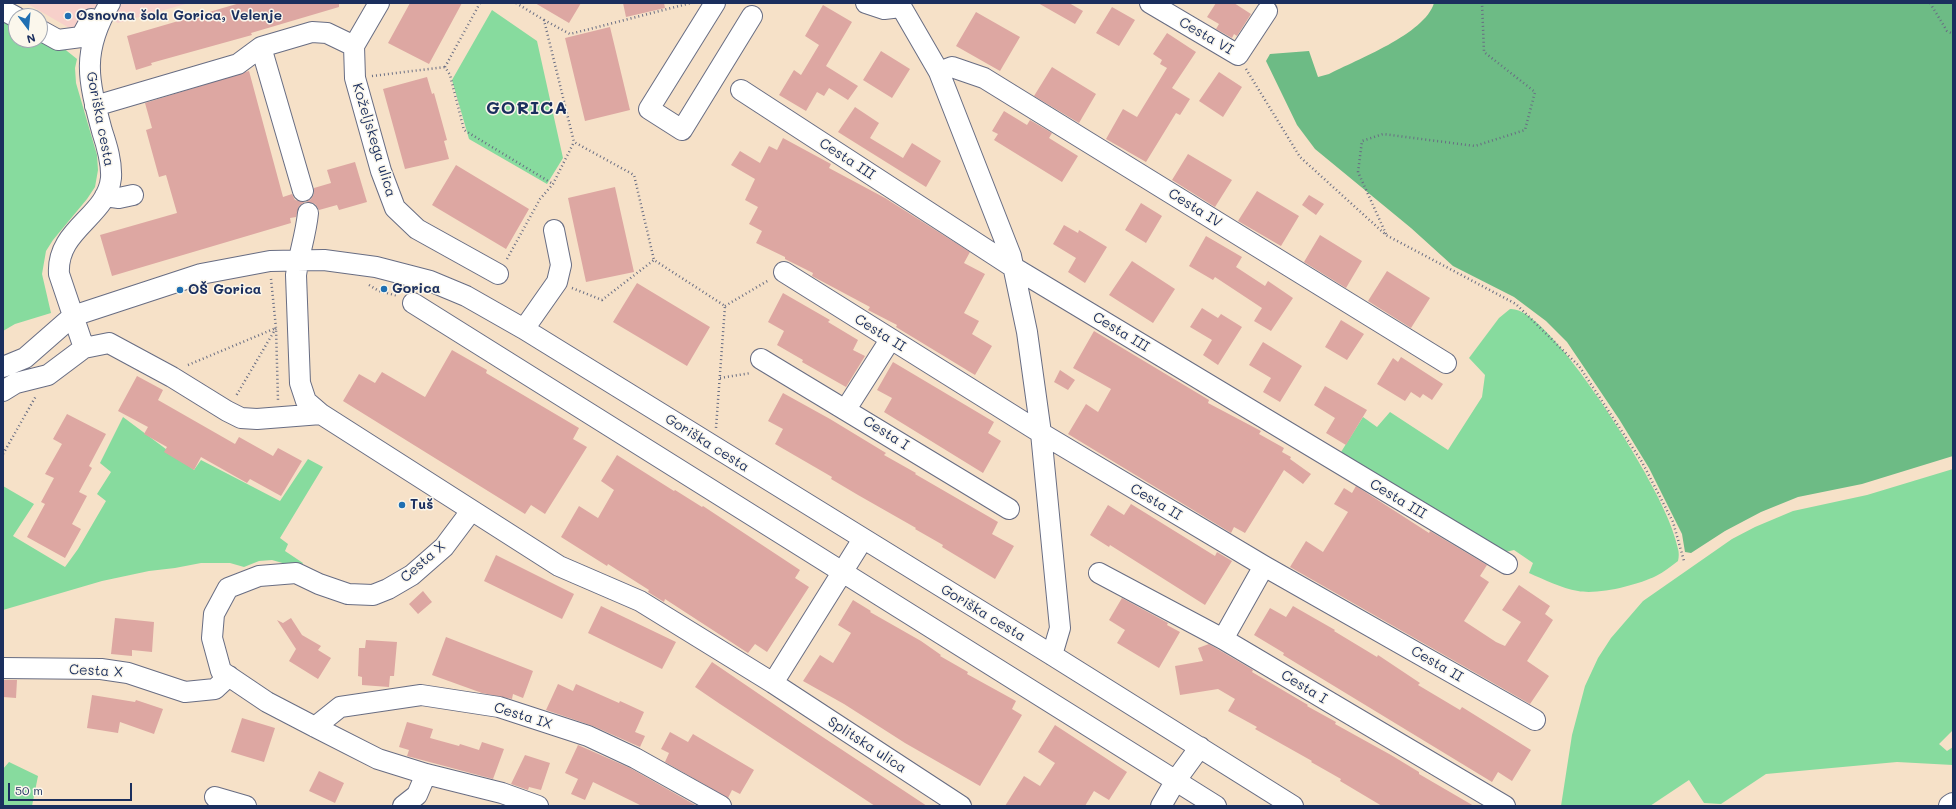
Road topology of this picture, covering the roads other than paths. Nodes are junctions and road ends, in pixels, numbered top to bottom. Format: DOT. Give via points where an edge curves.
graph roads {
  1 [pos="110,3"];
  2 [pos="379,3"];
  3 [pos="715,3"];
  4 [pos="866,3"];
  5 [pos="1150,3"];
  6 [pos="900,5"];
  7 [pos="1268,11"];
  8 [pos="752,16"];
  9 [pos="90,19"];
  10 [pos="48,34"];
  11 [pos="354,46"];
  12 [pos="261,47"];
  13 [pos="939,72"];
  14 [pos="741,90"];
  15 [pos="95,106"];
  16 [pos="303,191"];
  17 [pos="134,195"];
  18 [pos="105,196"];
  19 [pos="308,213"];
  20 [pos="554,230"];
  21 [pos="298,260"];
  22 [pos="1013,266"];
  23 [pos="784,272"];
  24 [pos="498,274"];
  25 [pos="413,303"];
  26 [pos="73,316"];
  27 [pos="524,329"];
  28 [pos="890,340"];
  29 [pos="84,348"];
  30 [pos="761,359"];
  31 [pos="1446,363"];
  32 [pos="3,367"];
  33 [pos="3,391"];
  34 [pos="846,409"];
  35 [pos="321,414"];
  36 [pos="1041,433"];
  37 [pos="1009,509"];
  38 [pos="471,511"];
  39 [pos="863,539"];
  40 [pos="1507,564"];
  41 [pos="1264,566"];
  42 [pos="842,572"];
  43 [pos="1099,573"];
  44 [pos="1223,639"];
  45 [pos="1052,655"];
  46 [pos="3,668"];
  47 [pos="229,676"];
  48 [pos="773,683"];
  49 [pos="1535,720"];
  50 [pos="315,728"];
  51 [pos="1200,747"];
  52 [pos="426,774"];
  53 [pos="1176,780"];
  54 [pos="215,797"];
  55 [pos="1953,804"];
  56 [pos="246,806"];
  57 [pos="403,806"];
  58 [pos="538,806"];
  59 [pos="721,806"];
  60 [pos="961,806"];
  61 [pos="1161,806"];
  62 [pos="1216,806"];
  63 [pos="1293,806"];
  64 [pos="1505,806"];
  65 [pos="1950,806"];
  1 -- 15 [label="street, Goriška cesta" via="98,23 90,55 89,76"];
  2 -- 11 [label="street"];
  3 -- 8 [label="street" via="649,109 682,130"];
  4 -- 6 [label="street" via="884,9"];
  5 -- 7 [label="street, Cesta VI" via="1238,55"];
  6 -- 13 [label="street"];
  9 -- 10 [label="street" via="82,37 58,40"];
  11 -- 12 [label="street" via="327,33 312,32"];
  11 -- 24 [label="street, Koželjskega ulica" via="355,78 381,171 395,208 417,229"];
  12 -- 15 [label="street" via="238,64"];
  12 -- 16 [label="street"];
  13 -- 22 [label="street"];
  13 -- 31 [label="street, Cesta IV" via="952,67 984,78"];
  14 -- 22 [label="street, Cesta III"];
  15 -- 18 [label="street, Goriška cesta" via="111,166 111,180"];
  17 -- 18 [label="street" via="119,198"];
  18 -- 26 [label="street, Goriška cesta" via="68,238 61,254 59,274"];
  19 -- 21 [label="street, Splitska ulica" via="306,234"];
  20 -- 27 [label="street" via="561,265 557,282"];
  21 -- 26 [label="street, Goriška cesta" via="270,261 201,274"];
  21 -- 27 [label="street, Goriška cesta" via="324,260 376,267 430,281 466,296"];
  21 -- 35 [label="street, Splitska ulica" via="296,275 300,383 306,401"];
  22 -- 36 [label="street" via="1027,332"];
  22 -- 40 [label="street, Cesta III"];
  23 -- 28 [label="street, Cesta II"];
  25 -- 42 [label="street"];
  26 -- 29 [label="street"];
  26 -- 32 [label="street, Goriška cesta" via="25,358"];
  27 -- 39 [label="street, Goriška cesta"];
  28 -- 34 [label="street"];
  28 -- 36 [label="street, Cesta II"];
  29 -- 33 [label="street" via="48,375 16,383"];
  29 -- 35 [label="street" via="109,343 241,418"];
  30 -- 34 [label="street, Cesta I"];
  34 -- 37 [label="street, Cesta I"];
  35 -- 38 [label="street, Splitska ulica"];
  36 -- 41 [label="street, Cesta II"];
  36 -- 45 [label="street" via="1060,628"];
  38 -- 47 [label="street, Cesta X" via="444,547 412,575 373,595 348,594 296,573 259,576 228,588 214,614 212,638 221,671"];
  38 -- 48 [label="street, Splitska ulica" via="559,566 640,601"];
  39 -- 42 [label="street"];
  39 -- 45 [label="street, Goriška cesta"];
  41 -- 44 [label="street"];
  41 -- 49 [label="street, Cesta II"];
  42 -- 48 [label="street"];
  42 -- 53 [label="street"];
  43 -- 44 [label="street, Cesta I"];
  44 -- 64 [label="street, Cesta I"];
  45 -- 51 [label="street, Goriška cesta"];
  46 -- 47 [label="street, Cesta X" via="100,669 128,673 185,692 215,689"];
  47 -- 50 [label="street, Cesta X" via="267,702"];
  48 -- 60 [label="street, Splitska ulica"];
  50 -- 52 [label="street, Cesta X" via="378,759"];
  50 -- 59 [label="street, Cesta IX" via="340,707 421,695 499,707 588,736 635,758"];
  51 -- 53 [label="street"];
  51 -- 63 [label="street, Goriška cesta"];
  52 -- 57 [label="street" via="417,795"];
  52 -- 58 [label="street, Cesta X" via="502,793"];
  53 -- 61 [label="street"];
  53 -- 62 [label="street"];
  54 -- 56 [label="street"];
  55 -- 65 [label="main road"];
}
